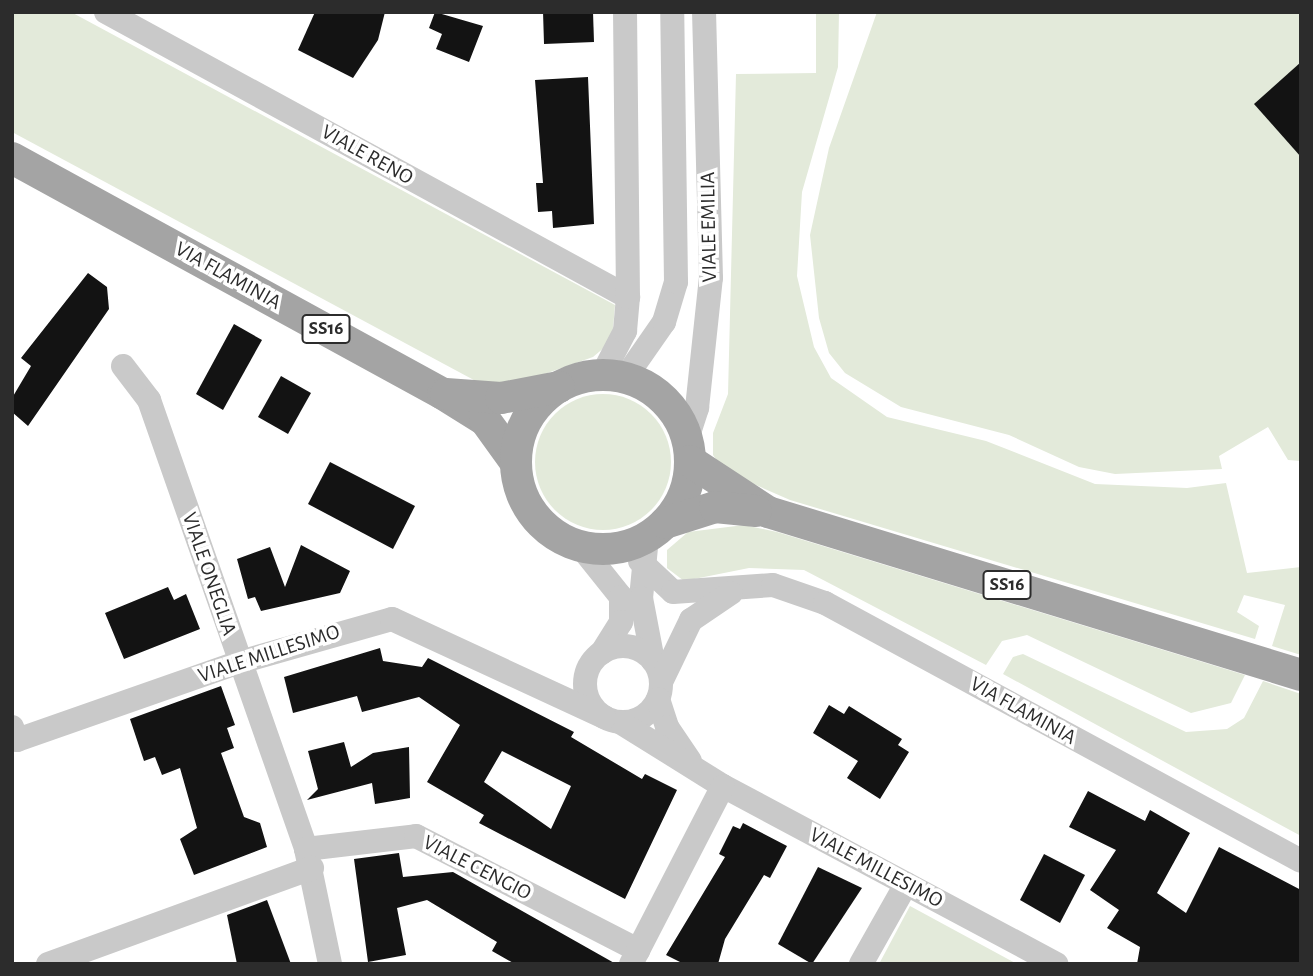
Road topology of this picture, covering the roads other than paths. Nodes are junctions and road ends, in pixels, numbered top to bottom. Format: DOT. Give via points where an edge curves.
graph roads {
  1 [pos="106,12"];
  2 [pos="625,12"];
  3 [pos="672,12"];
  4 [pos="704,12"];
  5 [pos="12,158"];
  6 [pos="628,297"];
  7 [pos="123,366"];
  8 [pos="613,377"];
  9 [pos="559,387"];
  10 [pos="443,394"];
  11 [pos="688,450"];
  12 [pos="516,463"];
  13 [pos="768,512"];
  14 [pos="651,540"];
  15 [pos="581,547"];
  16 [pos="739,588"];
  17 [pos="602,652"];
  18 [pos="240,662"];
  19 [pos="1273,666"];
  20 [pos="586,674"];
  21 [pos="657,681"];
  22 [pos="528,685"];
  23 [pos="612,719"];
  24 [pos="12,727"];
  25 [pos="696,770"];
  26 [pos="723,786"];
  27 [pos="309,859"];
  28 [pos="1301,861"];
  29 [pos="906,884"];
  30 [pos="634,957"];
  31 [pos="48,964"];
  32 [pos="330,964"];
  33 [pos="861,964"];
  34 [pos="1056,964"];
  1 -- 6 [label="street, VIALE RENO"];
  2 -- 6 [label="street"];
  3 -- 8 [label="street, VIALE EMILIA" via="676,282 664,322"];
  4 -- 11 [label="street, VIALE EMILIA" via="710,291"];
  5 -- 10 [label="main road, VIA FLAMINIA / SS16"];
  6 -- 8 [label="street"];
  7 -- 18 [label="street, VIALE ONEGLIA" via="149,400"];
  8 -- 9 [label="main road, SS16"];
  8 -- 11 [label="main road, SS16" via="664,400"];
  9 -- 10 [label="main road, VIA FLAMINIA / SS16" via="501,398"];
  9 -- 12 [label="main road, SS16" via="527,420"];
  10 -- 12 [label="main road, VIA FLAMINIA / SS16" via="485,420"];
  11 -- 13 [label="main road, SS16"];
  11 -- 14 [label="main road" via="687,484"];
  12 -- 15 [label="main road, SS16" via="528,507 560,538"];
  13 -- 14 [label="main road, SS16" via="715,507"];
  13 -- 19 [label="main road, SS16"];
  14 -- 15 [label="main road, SS16" via="604,549"];
  14 -- 16 [label="street, VIA FLAMINIA" via="673,592"];
  14 -- 21 [label="street, VIALE MILLESIMO"];
  15 -- 17 [label="street" via="621,597 621,622"];
  16 -- 21 [label="street, VIA FLAMINIA" via="691,620"];
  16 -- 28 [label="street, VIA FLAMINIA" via="773,585 825,603"];
  17 -- 20 [label="street"];
  17 -- 21 [label="street" via="635,648"];
  18 -- 22 [label="street, VIALE MILLESIMO" via="392,619"];
  18 -- 24 [label="street, VIALE MILLESIMO" via="16,740"];
  18 -- 27 [label="street, VIALE ONEGLIA"];
  20 -- 22 [label="street, VIALE MILLESIMO" via="565,687"];
  20 -- 23 [label="street" via="588,698"];
  21 -- 23 [label="street" via="642,717"];
  21 -- 25 [label="street, VIALE MILLESIMO" via="667,727"];
  22 -- 23 [label="street, VIALE MILLESIMO"];
  23 -- 25 [label="street, VIALE MILLESIMO"];
  25 -- 26 [label="street, VIALE MILLESIMO"];
  26 -- 29 [label="street, VIALE MILLESIMO"];
  26 -- 30 [label="street"];
  27 -- 30 [label="street, VIALE CENGIO" via="416,836"];
  27 -- 31 [label="street"];
  27 -- 32 [label="street, VIALE ONEGLIA"];
  29 -- 33 [label="street"];
  29 -- 34 [label="street, VIALE MILLESIMO"];
}
